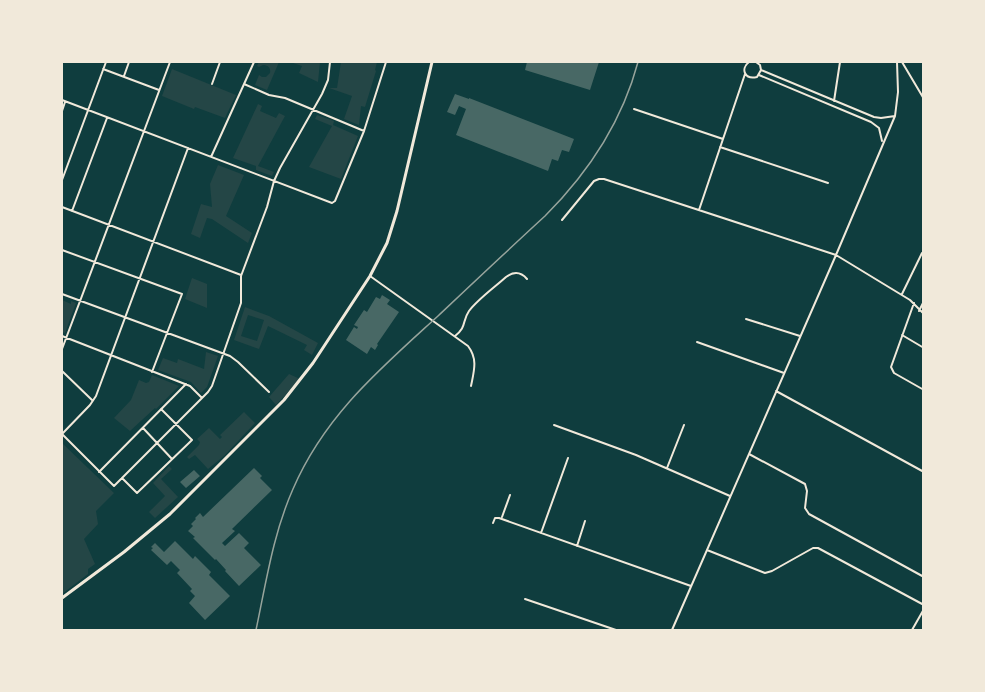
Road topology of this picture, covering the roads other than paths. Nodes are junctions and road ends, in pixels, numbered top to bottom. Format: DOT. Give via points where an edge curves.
graph roads {
  1 [pos="105,62"];
  2 [pos="129,62"];
  3 [pos="170,62"];
  4 [pos="220,62"];
  5 [pos="254,62"];
  6 [pos="330,62"];
  7 [pos="386,62"];
  8 [pos="432,62"];
  9 [pos="749,62"];
  10 [pos="756,62"];
  11 [pos="840,62"];
  12 [pos="899,62"];
  13 [pos="104,69"];
  14 [pos="761,70"];
  15 [pos="745,74"];
  16 [pos="759,75"];
  17 [pos="123,77"];
  18 [pos="212,84"];
  19 [pos="244,84"];
  20 [pos="159,90"];
  21 [pos="924,99"];
  22 [pos="834,100"];
  23 [pos="63,101"];
  24 [pos="634,109"];
  25 [pos="314,110"];
  26 [pos="62,111"];
  27 [pos="88,111"];
  28 [pos="895,116"];
  29 [pos="106,118"];
  30 [pos="886,118"];
  31 [pos="890,126"];
  32 [pos="144,131"];
  33 [pos="364,131"];
  34 [pos="723,139"];
  35 [pos="883,143"];
  36 [pos="720,147"];
  37 [pos="188,148"];
  38 [pos="212,157"];
  39 [pos="62,180"];
  40 [pos="274,181"];
  41 [pos="828,183"];
  42 [pos="62,207"];
  43 [pos="699,210"];
  44 [pos="72,211"];
  45 [pos="562,220"];
  46 [pos="108,225"];
  47 [pos="153,242"];
  48 [pos="62,250"];
  49 [pos="922,254"];
  50 [pos="836,255"];
  51 [pos="94,262"];
  52 [pos="242,276"];
  53 [pos="370,276"];
  54 [pos="139,278"];
  55 [pos="527,279"];
  56 [pos="62,294"];
  57 [pos="902,295"];
  58 [pos="80,301"];
  59 [pos="924,301"];
  60 [pos="914,303"];
  61 [pos="919,311"];
  62 [pos="924,314"];
  63 [pos="124,317"];
  64 [pos="746,319"];
  65 [pos="167,333"];
  66 [pos="902,335"];
  67 [pos="62,336"];
  68 [pos="455,336"];
  69 [pos="800,336"];
  70 [pos="66,338"];
  71 [pos="697,342"];
  72 [pos="924,348"];
  73 [pos="62,349"];
  74 [pos="224,354"];
  75 [pos="110,356"];
  76 [pos="62,371"];
  77 [pos="152,372"];
  78 [pos="784,373"];
  79 [pos="186,384"];
  80 [pos="471,386"];
  81 [pos="924,390"];
  82 [pos="776,391"];
  83 [pos="269,392"];
  84 [pos="202,398"];
  85 [pos="93,401"];
  86 [pos="161,409"];
  87 [pos="176,424"];
  88 [pos="554,425"];
  89 [pos="684,425"];
  90 [pos="143,428"];
  91 [pos="62,434"];
  92 [pos="157,442"];
  93 [pos="749,454"];
  94 [pos="568,458"];
  95 [pos="172,459"];
  96 [pos="667,468"];
  97 [pos="99,472"];
  98 [pos="924,472"];
  99 [pos="122,478"];
  100 [pos="510,495"];
  101 [pos="730,496"];
  102 [pos="502,519"];
  103 [pos="585,521"];
  104 [pos="493,523"];
  105 [pos="541,533"];
  106 [pos="577,546"];
  107 [pos="707,550"];
  108 [pos="924,577"];
  109 [pos="691,586"];
  110 [pos="62,598"];
  111 [pos="525,598"];
  112 [pos="924,607"];
  113 [pos="616,630"];
  114 [pos="672,630"];
  115 [pos="912,630"];
  1 -- 13 [label="street"];
  2 -- 17 [label="street"];
  3 -- 20 [label="street"];
  4 -- 18 [label="street"];
  5 -- 19 [label="street"];
  6 -- 25 [label="street" via="326,84"];
  7 -- 33 [label="street"];
  8 -- 53 [label="main road" via="392,227"];
  9 -- 15 [label="street"];
  10 -- 14 [label="street"];
  11 -- 22 [label="street"];
  12 -- 21 [label="street"];
  12 -- 28 [label="street"];
  13 -- 17 [label="street"];
  13 -- 27 [label="street"];
  14 -- 16 [label="street"];
  14 -- 22 [label="street"];
  15 -- 16 [label="street" via="752,78"];
  15 -- 34 [label="street"];
  16 -- 35 [label="street" via="870,121 879,128"];
  17 -- 20 [label="street"];
  19 -- 25 [label="street"];
  19 -- 38 [label="street"];
  20 -- 32 [label="street"];
  22 -- 30 [label="street"];
  23 -- 26 [label="street"];
  23 -- 27 [label="street"];
  24 -- 34 [label="street"];
  25 -- 33 [label="street"];
  25 -- 40 [label="street"];
  27 -- 29 [label="street"];
  27 -- 39 [label="street"];
  28 -- 30 [label="street"];
  28 -- 31 [label="street"];
  29 -- 32 [label="street"];
  29 -- 44 [label="street"];
  30 -- 31 [label="street"];
  31 -- 35 [label="street"];
  32 -- 37 [label="street"];
  32 -- 46 [label="street"];
  33 -- 40 [label="street" via="335,201 330,203"];
  34 -- 36 [label="street"];
  35 -- 50 [label="street"];
  36 -- 41 [label="street"];
  36 -- 43 [label="street"];
  37 -- 38 [label="street"];
  37 -- 47 [label="street"];
  38 -- 40 [label="street"];
  40 -- 52 [label="street"];
  42 -- 44 [label="street"];
  43 -- 45 [label="street" via="601,178 594,181"];
  43 -- 50 [label="street"];
  44 -- 46 [label="street"];
  46 -- 47 [label="street"];
  46 -- 51 [label="street"];
  47 -- 52 [label="street"];
  47 -- 54 [label="street"];
  48 -- 51 [label="street"];
  49 -- 57 [label="street"];
  50 -- 57 [label="street"];
  50 -- 69 [label="street"];
  51 -- 54 [label="street"];
  51 -- 58 [label="street"];
  52 -- 74 [label="street" via="241,303"];
  53 -- 68 [label="street"];
  53 -- 110 [label="main road" via="308,371 284,400 165,518"];
  54 -- 63 [label="street"];
  54 -- 65 [label="street" via="182,294"];
  55 -- 68 [label="street" via="522,274 508,275 472,307 464,328"];
  56 -- 58 [label="street"];
  57 -- 60 [label="street"];
  58 -- 63 [label="street"];
  58 -- 70 [label="street"];
  59 -- 61 [label="street"];
  60 -- 61 [label="street"];
  60 -- 66 [label="street"];
  61 -- 62 [label="street"];
  63 -- 65 [label="street"];
  63 -- 75 [label="street"];
  64 -- 69 [label="street"];
  65 -- 74 [label="street"];
  65 -- 77 [label="street"];
  66 -- 72 [label="street"];
  66 -- 81 [label="street" via="891,369"];
  67 -- 70 [label="street"];
  68 -- 80 [label="street" via="474,357"];
  69 -- 78 [label="street"];
  70 -- 73 [label="street"];
  70 -- 75 [label="street"];
  71 -- 78 [label="street"];
  74 -- 83 [label="street" via="235,359"];
  74 -- 84 [label="street" via="212,386"];
  75 -- 77 [label="street"];
  75 -- 85 [label="street"];
  76 -- 85 [label="street"];
  77 -- 79 [label="street"];
  78 -- 82 [label="street"];
  79 -- 84 [label="street"];
  79 -- 86 [label="street"];
  82 -- 93 [label="street"];
  82 -- 98 [label="street"];
  84 -- 87 [label="street"];
  85 -- 91 [label="street"];
  86 -- 87 [label="street"];
  86 -- 90 [label="street"];
  87 -- 92 [label="street"];
  87 -- 95 [label="street" via="192,440"];
  88 -- 96 [label="street"];
  89 -- 96 [label="street"];
  90 -- 92 [label="street"];
  90 -- 97 [label="street"];
  91 -- 97 [label="street"];
  92 -- 95 [label="street"];
  92 -- 99 [label="street"];
  93 -- 101 [label="street"];
  93 -- 108 [label="street" via="805,484 805,507 809,514"];
  94 -- 105 [label="street"];
  95 -- 99 [label="street" via="136,493"];
  96 -- 101 [label="street"];
  97 -- 99 [label="street" via="114,486"];
  100 -- 102 [label="street"];
  101 -- 107 [label="street"];
  102 -- 104 [label="street" via="495,518"];
  102 -- 105 [label="street"];
  103 -- 106 [label="street"];
  105 -- 106 [label="street"];
  106 -- 109 [label="street"];
  107 -- 109 [label="street"];
  107 -- 112 [label="street" via="765,573 820,548"];
  109 -- 114 [label="street"];
  111 -- 113 [label="street"];
  112 -- 115 [label="street"];
}
